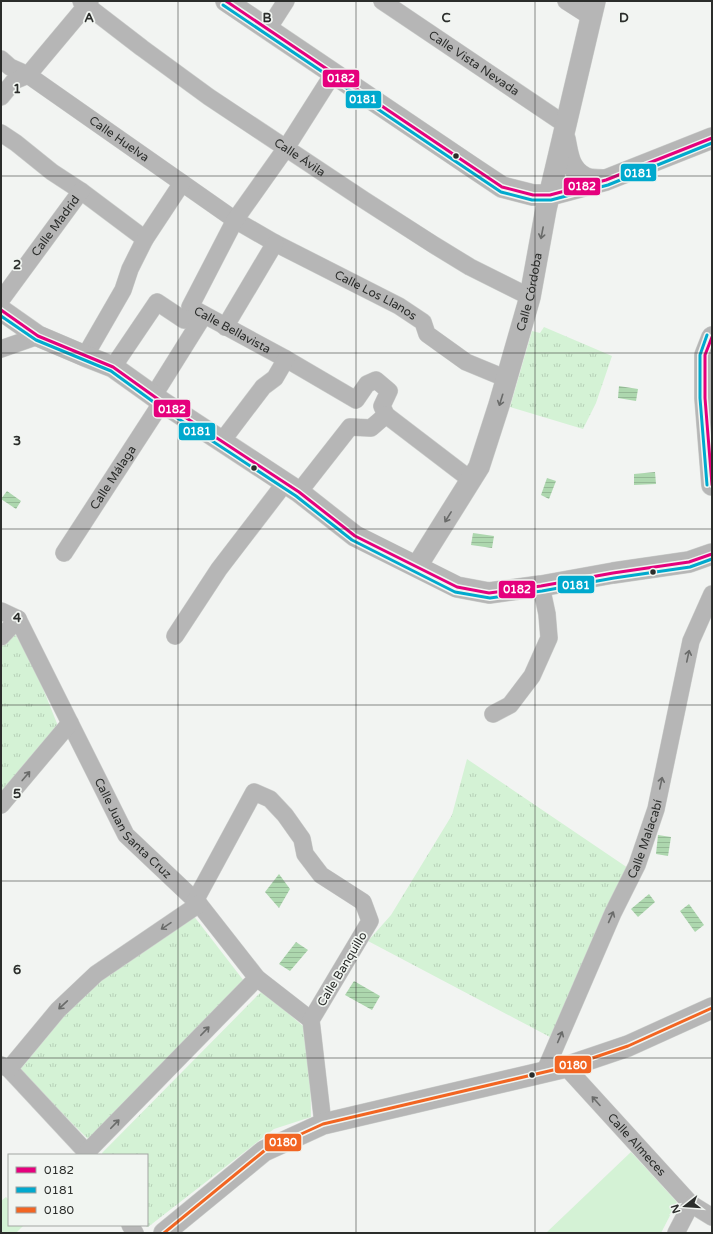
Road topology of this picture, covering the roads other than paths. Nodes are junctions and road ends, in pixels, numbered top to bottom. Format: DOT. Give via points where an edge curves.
graph roads {
  1 [pos="226,1"];
  2 [pos="286,1"];
  3 [pos="382,1"];
  4 [pos="566,1"];
  5 [pos="86,2"];
  6 [pos="593,9"];
  7 [pos="268,29"];
  8 [pos="1,59"];
  9 [pos="333,74"];
  10 [pos="28,76"];
  11 [pos="1,97"];
  12 [pos="565,130"];
  13 [pos="1,133"];
  14 [pos="712,138"];
  15 [pos="286,148"];
  16 [pos="606,180"];
  17 [pos="182,183"];
  18 [pos="81,191"];
  19 [pos="550,195"];
  20 [pos="235,220"];
  21 [pos="146,239"];
  22 [pos="275,243"];
  23 [pos="530,297"];
  24 [pos="1,300"];
  25 [pos="1,310"];
  26 [pos="204,315"];
  27 [pos="226,326"];
  28 [pos="38,336"];
  29 [pos="712,337"];
  30 [pos="1,349"];
  31 [pos="85,356"];
  32 [pos="286,359"];
  33 [pos="113,367"];
  34 [pos="507,379"];
  35 [pos="158,399"];
  36 [pos="386,415"];
  37 [pos="222,441"];
  38 [pos="471,480"];
  39 [pos="712,485"];
  40 [pos="292,488"];
  41 [pos="64,553"];
  42 [pos="712,554"];
  43 [pos="417,566"];
  44 [pos="540,586"];
  45 [pos="712,594"];
  46 [pos="1,611"];
  47 [pos="18,619"];
  48 [pos="175,636"];
  49 [pos="1,637"];
  50 [pos="493,714"];
  51 [pos="70,723"];
  52 [pos="1,806"];
  53 [pos="197,903"];
  54 [pos="257,978"];
  55 [pos="712,1008"];
  56 [pos="311,1020"];
  57 [pos="5,1067"];
  58 [pos="566,1067"];
  59 [pos="544,1073"];
  60 [pos="324,1124"];
  61 [pos="88,1153"];
  62 [pos="691,1204"];
  63 [pos="712,1217"];
  64 [pos="164,1233"];
  65 [pos="676,1233"];
  1 -- 7 [label="street"];
  2 -- 7 [label="street"];
  3 -- 12 [label="street, Calle Vista Nevada"];
  4 -- 6 [label="street"];
  5 -- 10 [label="street"];
  5 -- 15 [label="street, Calle Ávila" via="142,48 209,97"];
  6 -- 12 [label="street, Calle Córdoba"];
  7 -- 9 [label="street"];
  8 -- 10 [label="street, Calle Huelva"];
  9 -- 15 [label="street, Calle Bellavista"];
  9 -- 19 [label="street" via="502,187 533,195"];
  10 -- 11 [label="street" via="14,81"];
  10 -- 17 [label="street, Calle Huelva"];
  12 -- 16 [label="street" via="568,159 572,168 585,178"];
  12 -- 19 [label="street, Calle Córdoba"];
  13 -- 18 [label="street"];
  14 -- 16 [label="street"];
  15 -- 20 [label="street, Calle Bellavista"];
  15 -- 23 [label="street, Calle Ávila" via="434,245"];
  16 -- 19 [label="street"];
  17 -- 20 [label="street, Calle Huelva"];
  17 -- 21 [label="street"];
  18 -- 21 [label="street"];
  18 -- 24 [label="street, Calle Madrid"];
  19 -- 23 [label="street, Calle Córdoba, one-way"];
  20 -- 22 [label="street, Calle Los Llanos"];
  20 -- 26 [label="street, Calle Bellavista" via="190,307"];
  21 -- 31 [label="street" via="130,269 123,290"];
  22 -- 27 [label="street"];
  22 -- 34 [label="street, Calle Los Llanos" via="399,306 423,322 427,334 466,362"];
  23 -- 34 [label="street, Calle Córdoba"];
  25 -- 28 [label="street"];
  26 -- 27 [label="street, Calle Bellavista"];
  26 -- 33 [label="street" via="184,320 157,302"];
  26 -- 35 [label="street, Calle Málaga"];
  27 -- 32 [label="street, Calle Bellavista"];
  28 -- 30 [label="street"];
  28 -- 31 [label="street"];
  29 -- 39 [label="street" via="705,355 705,398"];
  31 -- 33 [label="street"];
  32 -- 36 [label="street, Calle Bellavista" via="356,400 367,384 376,380 389,391 382,406"];
  32 -- 37 [label="street" via="275,378 263,387"];
  33 -- 35 [label="street"];
  34 -- 38 [label="street, Calle Córdoba, one-way" via="479,467"];
  35 -- 37 [label="street"];
  35 -- 41 [label="street, Calle Málaga"];
  36 -- 38 [label="street"];
  36 -- 40 [label="street" via="371,428 350,427"];
  37 -- 40 [label="street"];
  38 -- 43 [label="street, Calle Córdoba, one-way"];
  40 -- 43 [label="street" via="356,536"];
  40 -- 48 [label="street" via="219,569"];
  42 -- 44 [label="street" via="689,562"];
  43 -- 44 [label="street" via="457,587 489,593"];
  44 -- 50 [label="street" via="547,614 549,638 532,676 510,705"];
  59 -- 45 [label="street, Calle Malacabí, one-way" via="613,913 637,865 656,809 691,641"];
  46 -- 47 [label="street"];
  47 -- 49 [label="street"];
  47 -- 51 [label="street, Calle Juan Santa Cruz"];
  52 -- 51 [label="street, one-way"];
  51 -- 53 [label="street, Calle Juan Santa Cruz" via="126,835"];
  53 -- 54 [label="street, Calle Juan Santa Cruz"];
  53 -- 56 [label="street, Calle Banquillo" via="254,792 270,799 302,839 305,854 321,875 363,902 370,921"];
  53 -- 57 [label="street, one-way" via="96,974"];
  54 -- 56 [label="street, Calle Juan Santa Cruz"];
  61 -- 54 [label="street, one-way"];
  55 -- 58 [label="street" via="628,1046"];
  56 -- 60 [label="street, Calle Banquillo"];
  57 -- 61 [label="street"];
  58 -- 59 [label="street"];
  62 -- 58 [label="street, Calle Almeces, one-way"];
  59 -- 60 [label="street"];
  60 -- 64 [label="street" via="264,1151"];
  62 -- 63 [label="street, Calle Almeces"];
  62 -- 65 [label="street"];
}
